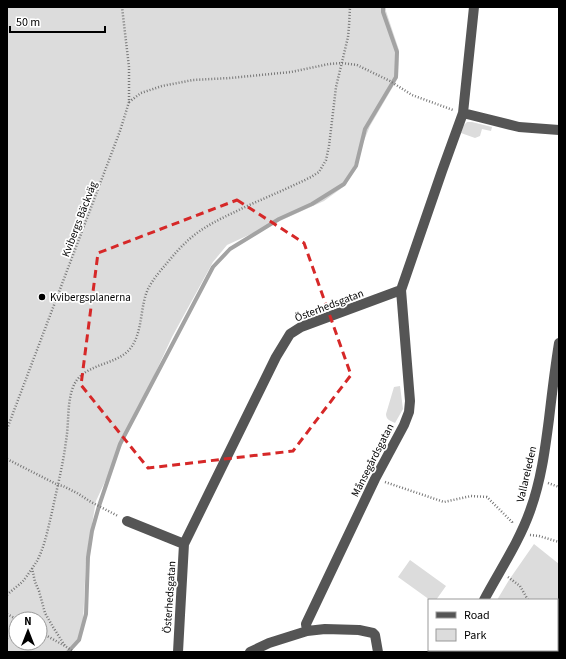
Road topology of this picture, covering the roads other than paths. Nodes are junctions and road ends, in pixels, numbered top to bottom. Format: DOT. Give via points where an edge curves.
graph roads {
  1 [pos="474,7"];
  2 [pos="463,113"];
  3 [pos="559,130"];
  4 [pos="401,290"];
  5 [pos="559,343"];
  6 [pos="557,374"];
  7 [pos="128,521"];
  8 [pos="184,544"];
  9 [pos="484,599"];
  10 [pos="307,631"];
  11 [pos="178,652"];
  12 [pos="250,652"];
  13 [pos="378,652"];
  1 -- 2 [label="street"];
  2 -- 3 [label="street" via="519,127"];
  2 -- 4 [label="street"];
  4 -- 8 [label="street, Österhedsgatan" via="301,327 290,334 276,357"];
  4 -- 10 [label="street, Månsegårdsgatan" via="409,412 306,624"];
  5 -- 6 [label="street, Vallareleden"];
  6 -- 9 [label="street, Vallareleden" via="534,499 522,532"];
  7 -- 8 [label="street"];
  8 -- 11 [label="street, Österhedsgatan"];
  10 -- 12 [label="street"];
  10 -- 13 [label="street" via="345,629 373,632 376,635"];
}
